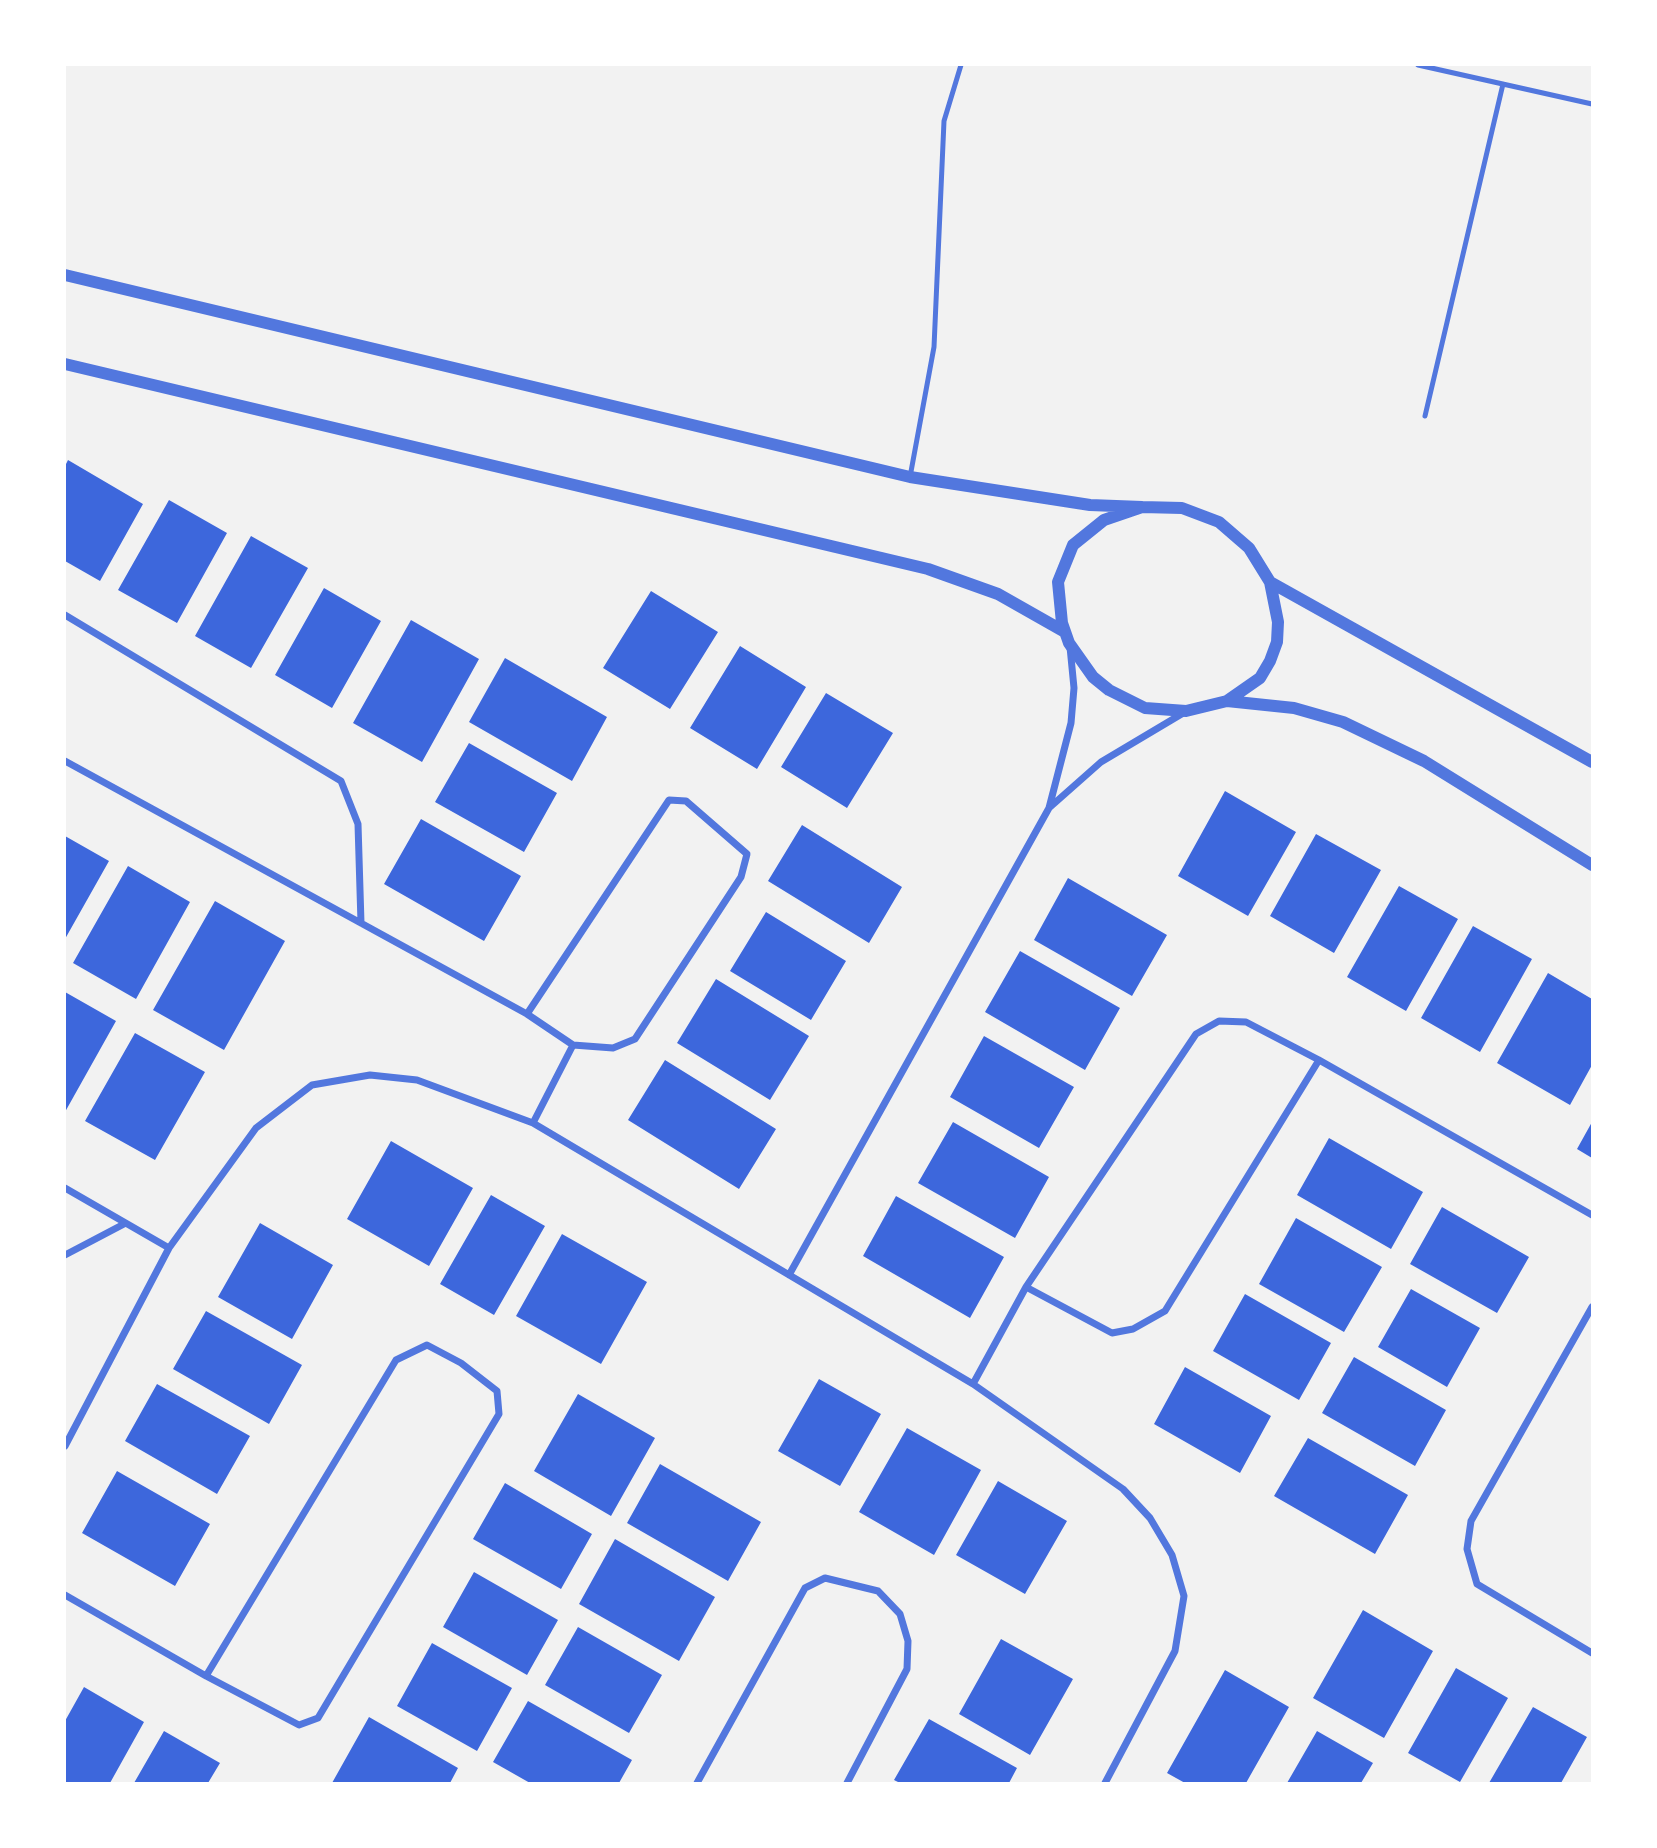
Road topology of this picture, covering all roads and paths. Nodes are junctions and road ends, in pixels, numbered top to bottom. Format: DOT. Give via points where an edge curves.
graph roads {
  1 [pos="961,65"];
  2 [pos="1418,65"];
  3 [pos="1503,84"];
  4 [pos="1592,104"];
  5 [pos="65,275"];
  6 [pos="65,364"];
  7 [pos="1425,416"];
  8 [pos="910,477"];
  9 [pos="1142,508"];
  10 [pos="1270,582"];
  11 [pos="65,615"];
  12 [pos="1067,638"];
  13 [pos="1227,701"];
  14 [pos="1186,711"];
  15 [pos="65,761"];
  16 [pos="1592,762"];
  17 [pos="1049,808"];
  18 [pos="1592,865"];
  19 [pos="361,923"];
  20 [pos="527,1014"];
  21 [pos="573,1045"];
  22 [pos="1319,1060"];
  23 [pos="533,1124"];
  24 [pos="65,1188"];
  25 [pos="1592,1215"];
  26 [pos="124,1224"];
  27 [pos="169,1248"];
  28 [pos="65,1255"];
  29 [pos="789,1275"];
  30 [pos="1026,1287"];
  31 [pos="1592,1307"];
  32 [pos="973,1384"];
  33 [pos="65,1446"];
  34 [pos="65,1595"];
  35 [pos="1592,1653"];
  36 [pos="205,1676"];
  37 [pos="696,1783"];
  38 [pos="847,1783"];
  39 [pos="1105,1783"];
  1 -- 8 [label="lane" via="944,121 934,347"];
  2 -- 3 [label="lane"];
  3 -- 4 [label="lane"];
  3 -- 7 [label="lane"];
  5 -- 8 [label="street"];
  6 -- 12 [label="street" via="928,569 998,594"];
  8 -- 9 [label="street" via="1063,501"];
  9 -- 10 [label="street" via="1182,509 1219,522 1249,548"];
  9 -- 12 [label="street" via="1104,520 1073,545 1058,582"];
  10 -- 13 [label="street" via="1277,642 1261,678"];
  10 -- 16 [label="street"];
  11 -- 19 [label="street" via="341,781 358,824"];
  12 -- 14 [label="street" via="1093,677 1118,695 1145,708"];
  12 -- 17 [label="street" via="1074,688 1071,723"];
  13 -- 14 [label="street"];
  13 -- 18 [label="street" via="1293,708 1343,722 1424,761"];
  14 -- 17 [label="street" via="1101,762"];
  15 -- 19 [label="street"];
  17 -- 29 [label="street"];
  19 -- 20 [label="street"];
  20 -- 21 [label="street"];
  20 -- 21 [label="street" via="669,800 686,801 747,854 741,877 635,1039 613,1048"];
  21 -- 23 [label="street"];
  22 -- 25 [label="street"];
  22 -- 30 [label="street" via="1246,1022 1219,1021 1196,1034"];
  22 -- 30 [label="street" via="1164,1311 1133,1329 1112,1334"];
  23 -- 27 [label="street" via="417,1080 370,1075 312,1085 256,1128"];
  23 -- 29 [label="street"];
  24 -- 26 [label="street"];
  26 -- 27 [label="street"];
  26 -- 28 [label="street"];
  27 -- 33 [label="street"];
  29 -- 32 [label="street"];
  30 -- 32 [label="street"];
  31 -- 35 [label="street" via="1471,1521 1467,1549 1477,1584"];
  32 -- 39 [label="street" via="1123,1489 1150,1518 1172,1555 1184,1596 1175,1651"];
  34 -- 36 [label="street"];
  36 -- 36 [label="street" via="299,1725 318,1718 499,1414 497,1391 461,1363 427,1345 396,1360"];
  37 -- 38 [label="street" via="805,1588 825,1577 878,1591 901,1614 908,1642 907,1669"];
}
